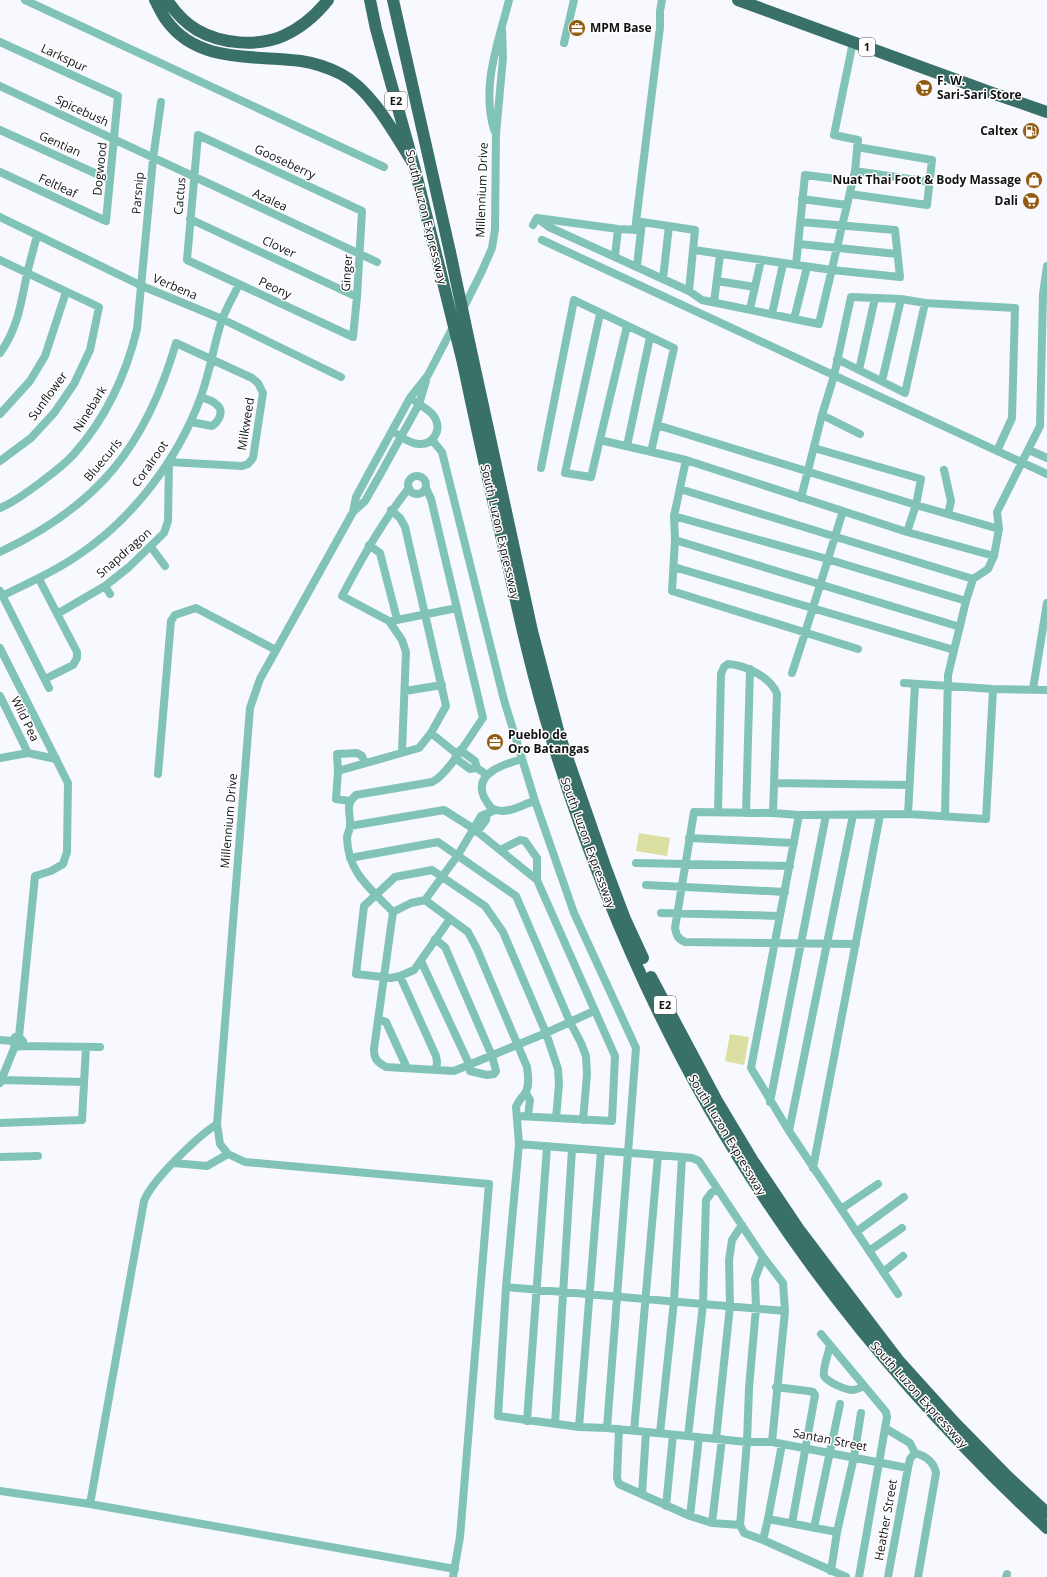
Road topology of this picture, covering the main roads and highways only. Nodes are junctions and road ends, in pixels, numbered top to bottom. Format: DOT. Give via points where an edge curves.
graph roads {
  1 [pos="155,0"];
  2 [pos="167,0"];
  3 [pos="328,0"];
  4 [pos="370,0"];
  5 [pos="393,0"];
  6 [pos="738,0"];
  7 [pos="1047,112"];
  8 [pos="414,164"];
  9 [pos="1047,1513"];
  10 [pos="1047,1528"];
  1 -- 8 [label="highway" via="167,22 195,46 228,56 302,61 343,75 369,98"];
  2 -- 3 [label="highway" via="182,19 197,30 213,37 247,42 282,37 309,20"];
  4 -- 8 [label="highway, South Luzon Expressway / E2" via="378,38"];
  5 -- 9 [label="highway, South Luzon Expressway / E2, bridge" via="532,631 560,734 625,919 655,986 717,1101 800,1231 898,1360 955,1423"];
  6 -- 7 [label="highway, 1"];
  8 -- 10 [label="highway, South Luzon Expressway / E2, bridge" via="463,363 524,637 551,739 601,882 650,994 708,1106 746,1168 791,1237 839,1302 947,1430"];
}
